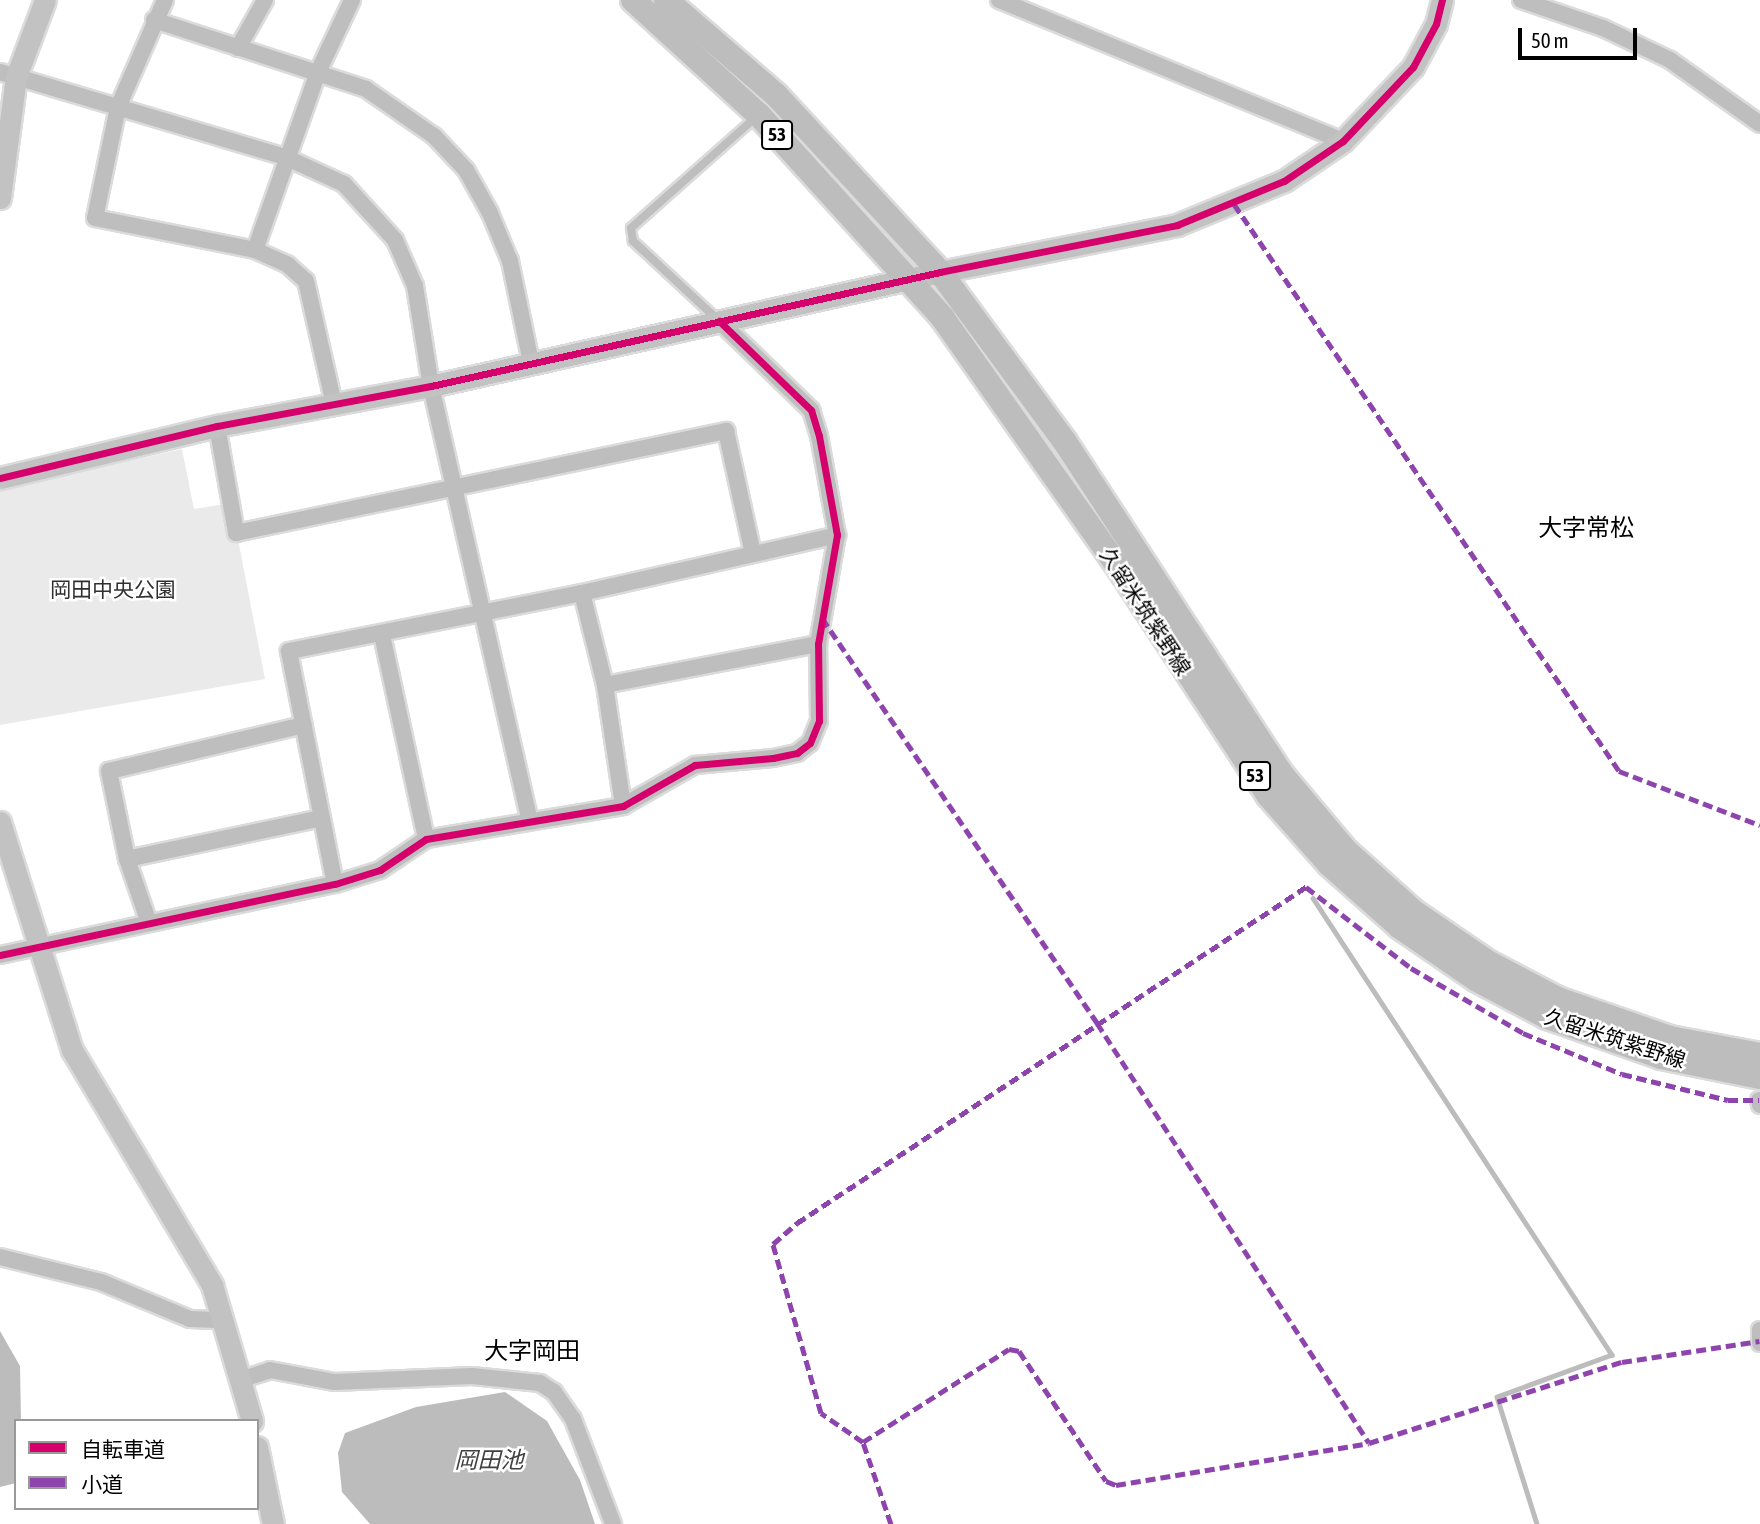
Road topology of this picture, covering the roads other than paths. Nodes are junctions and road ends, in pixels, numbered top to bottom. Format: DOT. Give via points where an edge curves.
graph roads {
  1 [pos="46,0"];
  2 [pos="165,0"];
  3 [pos="265,0"];
  4 [pos="352,0"];
  5 [pos="633,0"];
  6 [pos="666,0"];
  7 [pos="999,0"];
  8 [pos="1442,0"];
  9 [pos="1521,0"];
  10 [pos="154,20"];
  11 [pos="237,48"];
  12 [pos="318,72"];
  13 [pos="8,75"];
  14 [pos="118,107"];
  15 [pos="759,116"];
  16 [pos="1760,124"];
  17 [pos="1343,141"];
  18 [pos="285,157"];
  19 [pos="0,198"];
  20 [pos="255,250"];
  21 [pos="940,272"];
  22 [pos="911,279"];
  23 [pos="719,321"];
  24 [pos="531,362"];
  25 [pos="431,386"];
  26 [pos="334,404"];
  27 [pos="217,426"];
  28 [pos="0,478"];
  29 [pos="458,489"];
  30 [pos="837,535"];
  31 [pos="753,554"];
  32 [pos="582,593"];
  33 [pos="481,613"];
  34 [pos="382,635"];
  35 [pos="818,644"];
  36 [pos="605,685"];
  37 [pos="304,725"];
  38 [pos="623,806"];
  39 [pos="322,818"];
  40 [pos="530,820"];
  41 [pos="0,822"];
  42 [pos="426,839"];
  43 [pos="127,859"];
  44 [pos="335,884"];
  45 [pos="149,923"];
  46 [pos="36,944"];
  47 [pos="0,955"];
  48 [pos="1760,1055"];
  49 [pos="1760,1077"];
  50 [pos="0,1257"];
  51 [pos="224,1320"];
  52 [pos="1760,1330"];
  53 [pos="1760,1343"];
  54 [pos="243,1379"];
  55 [pos="252,1419"];
  56 [pos="259,1457"];
  57 [pos="273,1524"];
  58 [pos="613,1524"];
  1 -- 13 [label="street"];
  2 -- 10 [label="street"];
  3 -- 11 [label="street"];
  4 -- 12 [label="street"];
  5 -- 15 [label="main road, 久留米筑紫野線 / 53"];
  6 -- 21 [label="main road, 久留米筑紫野線 / 53" via="776,95"];
  7 -- 17 [label="street"];
  8 -- 17 [label="street" via="1436,24 1413,67"];
  9 -- 16 [label="street" via="1603,28 1670,60"];
  10 -- 11 [label="street"];
  10 -- 14 [label="street"];
  11 -- 12 [label="street"];
  12 -- 18 [label="street"];
  12 -- 24 [label="street" via="366,89 405,113 466,170 510,261"];
  13 -- 14 [label="street"];
  13 -- 19 [label="street"];
  14 -- 18 [label="street"];
  14 -- 20 [label="street" via="95,218"];
  15 -- 22 [label="main road, 久留米筑紫野線 / 53"];
  15 -- 23 [label="lane" via="631,228 633,241"];
  17 -- 21 [label="street" via="1284,181 1177,225"];
  18 -- 20 [label="street"];
  18 -- 25 [label="street" via="344,184 396,240 415,286"];
  20 -- 26 [label="street" via="288,265 306,281"];
  21 -- 22 [label="street"];
  21 -- 48 [label="main road, 久留米筑紫野線 / 53" via="1065,442 1283,776 1345,850 1414,912 1489,963 1558,999 1670,1038"];
  22 -- 23 [label="street"];
  22 -- 49 [label="main road, 久留米筑紫野線 / 53" via="1084,518 1268,795 1329,864 1400,927 1477,980 1547,1017 1661,1057"];
  23 -- 24 [label="street"];
  23 -- 30 [label="street" via="811,410"];
  24 -- 25 [label="street"];
  25 -- 26 [label="street"];
  25 -- 29 [label="street"];
  26 -- 27 [label="street"];
  27 -- 28 [label="street"];
  27 -- 29 [label="street" via="236,533"];
  29 -- 31 [label="street" via="726,430"];
  29 -- 33 [label="street"];
  30 -- 31 [label="street"];
  30 -- 35 [label="street"];
  31 -- 32 [label="street"];
  32 -- 33 [label="street"];
  32 -- 36 [label="street"];
  33 -- 34 [label="street"];
  33 -- 40 [label="street"];
  34 -- 37 [label="street" via="289,651"];
  34 -- 42 [label="street"];
  35 -- 36 [label="street"];
  35 -- 38 [label="street" via="819,720 810,743 797,753 774,758 695,765"];
  36 -- 38 [label="street"];
  37 -- 39 [label="street"];
  37 -- 43 [label="street" via="109,771"];
  38 -- 40 [label="street"];
  39 -- 43 [label="street"];
  39 -- 44 [label="street"];
  40 -- 42 [label="street"];
  41 -- 46 [label="street"];
  42 -- 44 [label="street" via="380,870"];
  43 -- 45 [label="street"];
  44 -- 45 [label="street"];
  45 -- 46 [label="street"];
  46 -- 47 [label="street"];
  46 -- 51 [label="street" via="72,1050 191,1246"];
  50 -- 51 [label="street" via="101,1282 190,1319"];
  51 -- 54 [label="street"];
  52 -- 53 [label="street"];
  54 -- 55 [label="street"];
  54 -- 58 [label="street" via="270,1370 335,1382 472,1376 540,1383 554,1392 573,1419"];
  56 -- 57 [label="street"];
}
